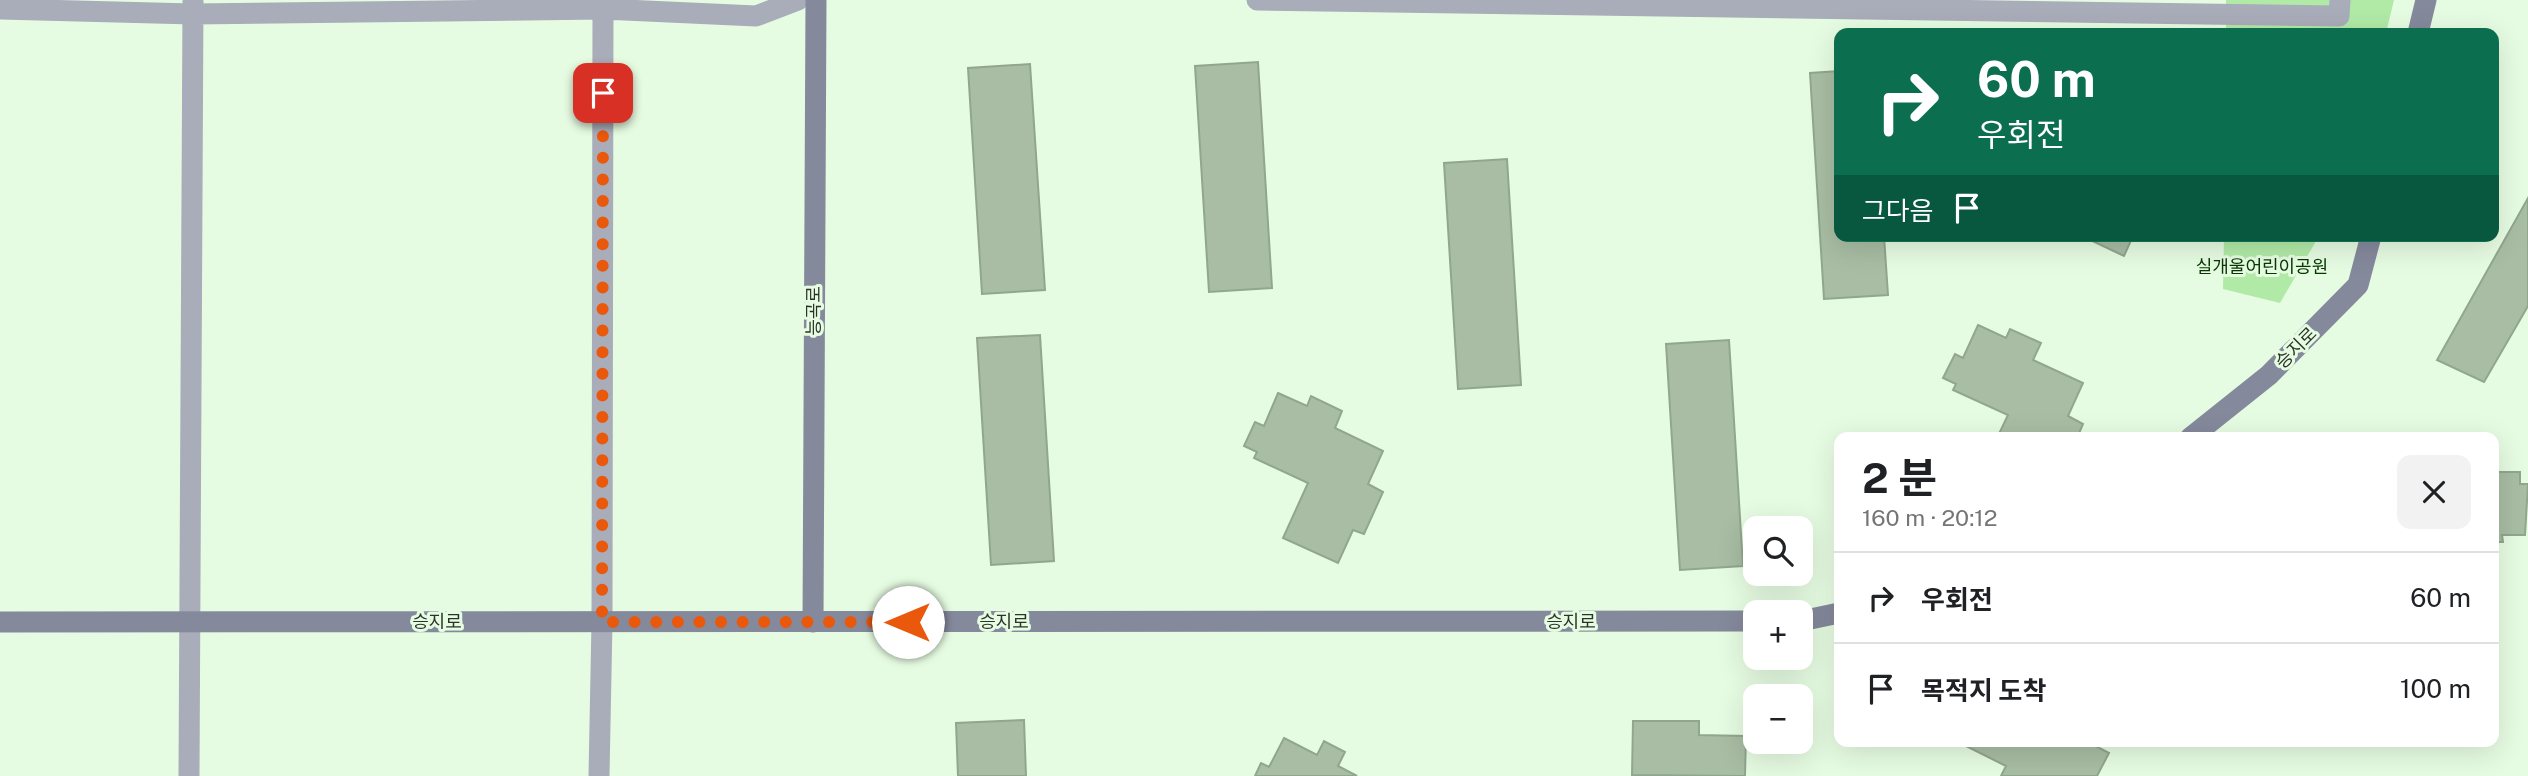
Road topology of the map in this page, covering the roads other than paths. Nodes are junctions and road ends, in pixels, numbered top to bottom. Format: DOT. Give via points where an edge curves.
graph roads {
  1 [pos="798,0"];
  2 [pos="816,0"];
  3 [pos="1257,0"];
  4 [pos="2340,0"];
  5 [pos="2426,0"];
  6 [pos="603,4"];
  7 [pos="193,7"];
  8 [pos="0,9"];
  9 [pos="2419,28"];
  10 [pos="2369,242"];
  11 [pos="2198,432"];
  12 [pos="1834,614"];
  13 [pos="1813,618"];
  14 [pos="1743,621"];
  15 [pos="0,622"];
  16 [pos="191,622"];
  17 [pos="602,622"];
  18 [pos="813,622"];
  19 [pos="189,776"];
  20 [pos="599,776"];
  1 -- 6 [label="street" via="756,16"];
  2 -- 18 [label="street, 능곡로"];
  3 -- 4 [label="street" via="2339,16"];
  5 -- 9 [label="street"];
  6 -- 7 [label="street"];
  6 -- 17 [label="street"];
  7 -- 8 [label="street"];
  7 -- 16 [label="street"];
  10 -- 11 [label="street, 승지로" via="2358,285 2269,375"];
  12 -- 13 [label="street"];
  14 -- 18 [label="street, 승지로"];
  15 -- 16 [label="street, 승지로"];
  16 -- 17 [label="street, 승지로"];
  16 -- 19 [label="street"];
  17 -- 18 [label="street, 승지로"];
  17 -- 20 [label="street"];
}
